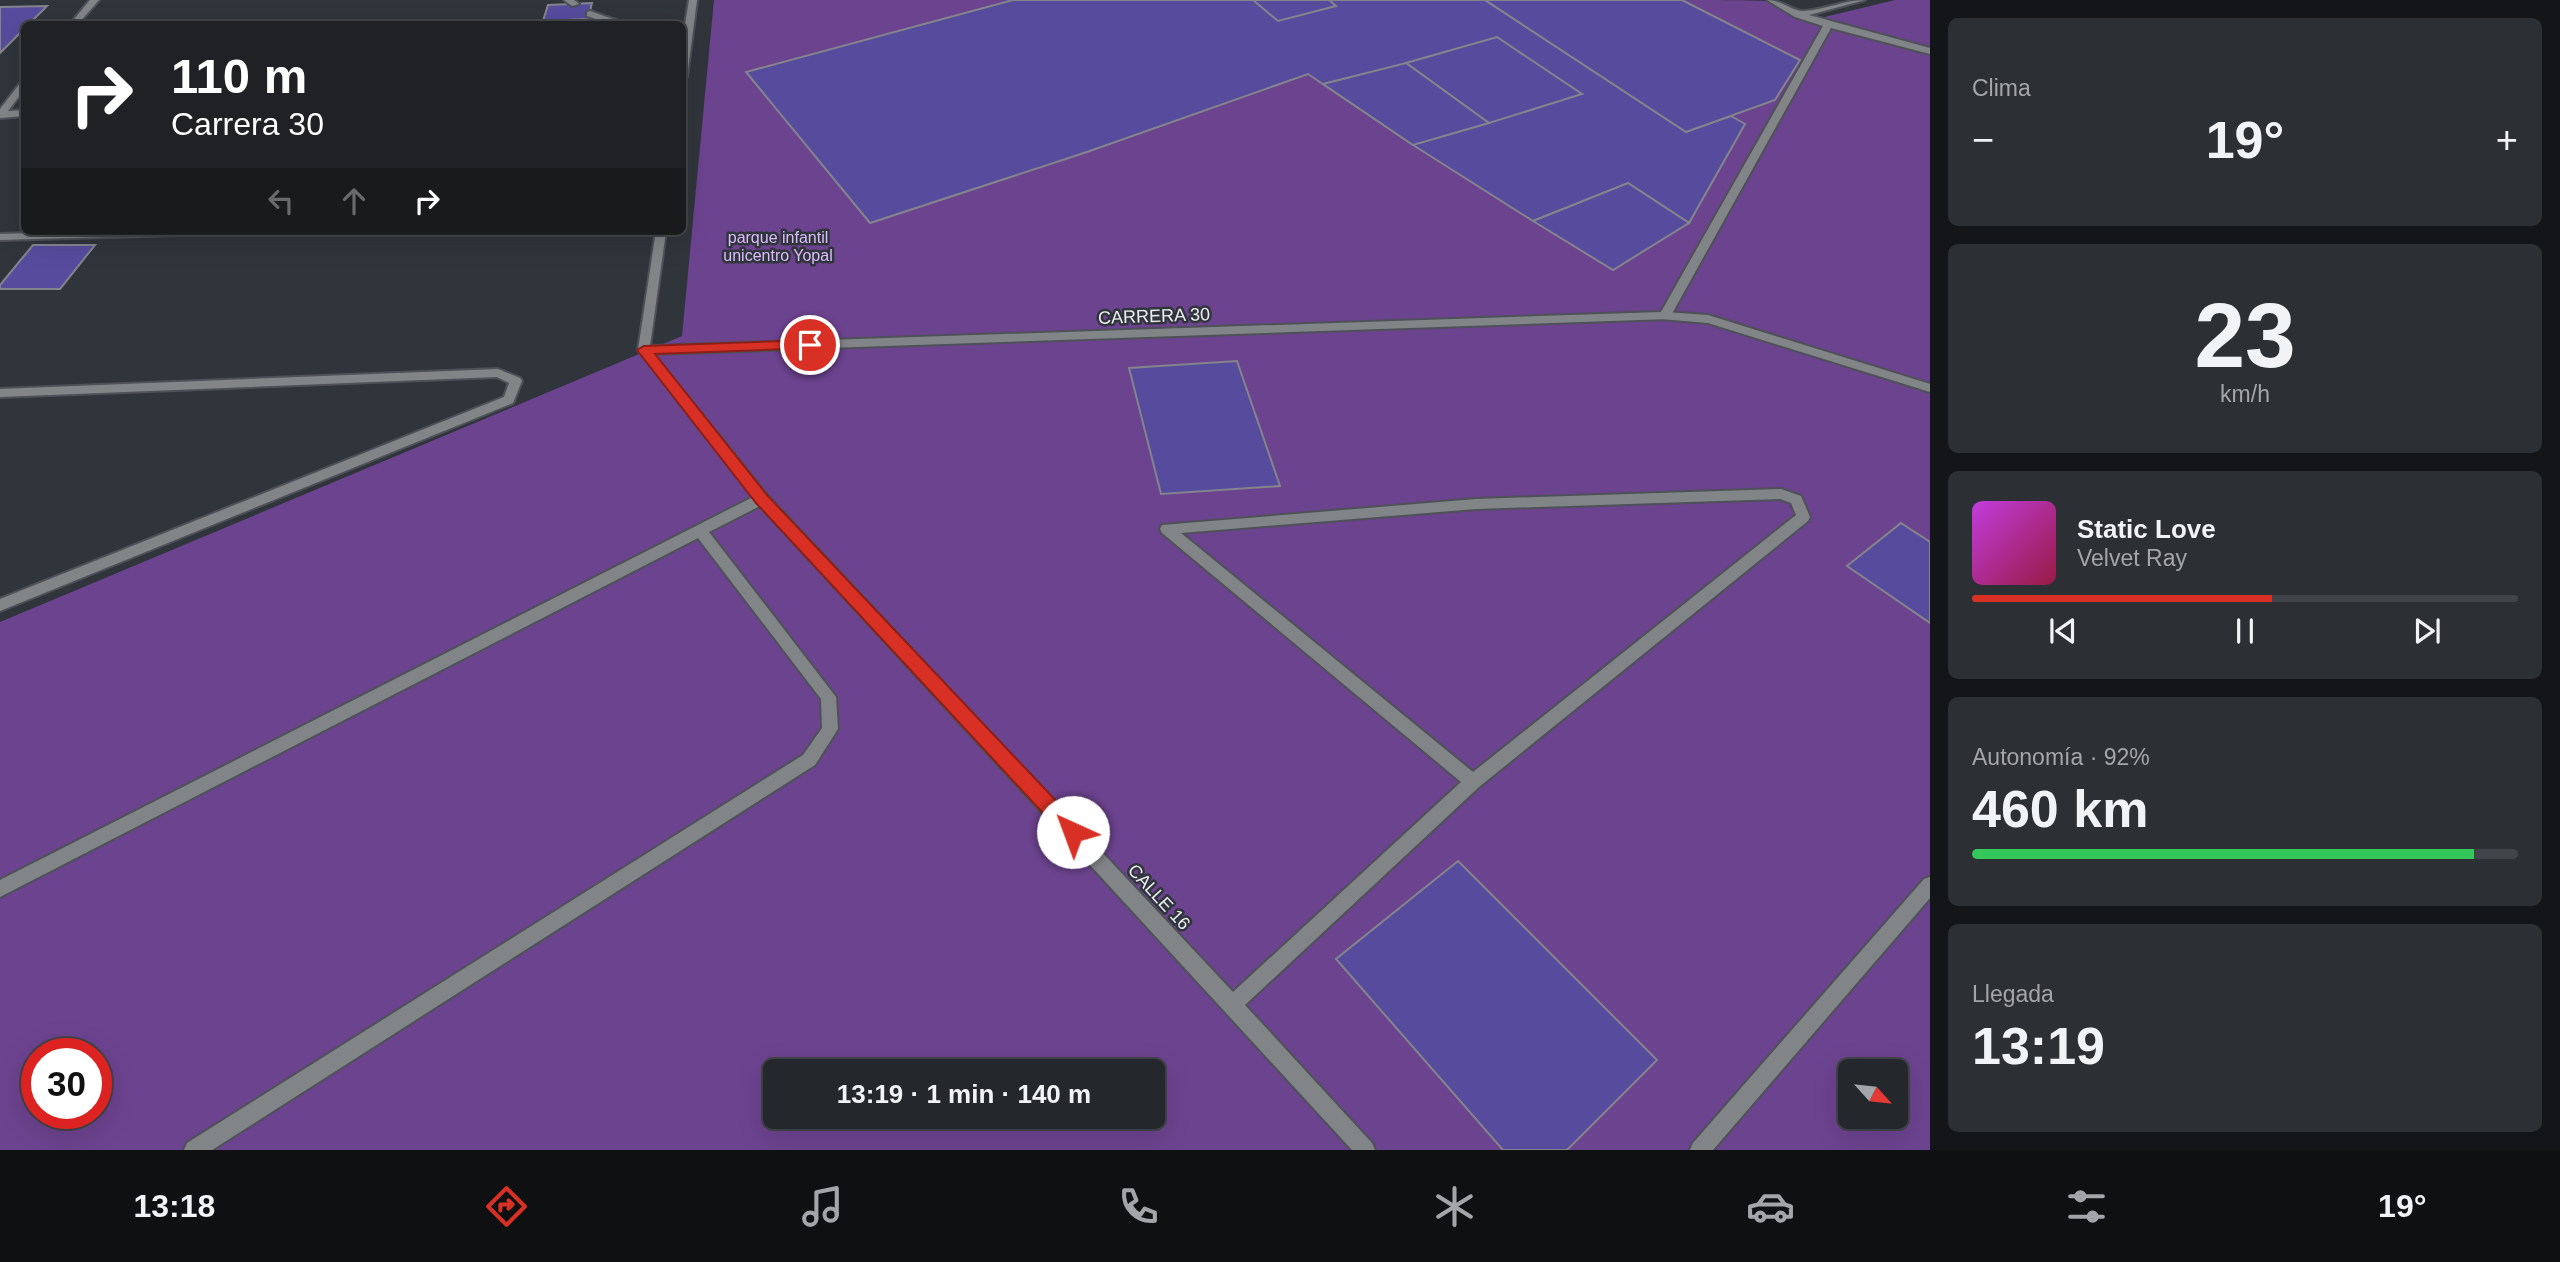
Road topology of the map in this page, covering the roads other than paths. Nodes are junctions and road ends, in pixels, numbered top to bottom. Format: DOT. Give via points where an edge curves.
graph roads {
  1 [pos="95,0"];
  2 [pos="693,0"];
  3 [pos="1771,0"];
  4 [pos="1861,0"];
  5 [pos="590,14"];
  6 [pos="1798,15"];
  7 [pos="77,21"];
  8 [pos="610,21"];
  9 [pos="1828,25"];
  10 [pos="686,39"];
  11 [pos="1930,51"];
  12 [pos="21,88"];
  13 [pos="21,113"];
  14 [pos="0,114"];
  15 [pos="70,235"];
  16 [pos="660,235"];
  17 [pos="0,237"];
  18 [pos="1665,316"];
  19 [pos="644,350"];
  20 [pos="1930,388"];
  21 [pos="0,393"];
  22 [pos="762,499"];
  23 [pos="701,531"];
  24 [pos="2,603"];
  25 [pos="1473,782"];
  26 [pos="1930,885"];
  27 [pos="0,888"];
  28 [pos="1232,1005"];
  29 [pos="194,1150"];
  30 [pos="1365,1150"];
  31 [pos="1700,1150"];
  1 -- 7 [label="street"];
  2 -- 10 [label="street"];
  3 -- 6 [label="street"];
  4 -- 6 [label="street"];
  5 -- 8 [label="street"];
  6 -- 9 [label="street"];
  9 -- 11 [label="street"];
  9 -- 18 [label="street"];
  12 -- 14 [label="street"];
  13 -- 14 [label="street"];
  15 -- 17 [label="street"];
  16 -- 19 [label="street"];
  18 -- 19 [label="street, CARRERA 30"];
  18 -- 20 [label="street, CARRERA 30" via="1708,319"];
  19 -- 22 [label="street, CALLE 16"];
  21 -- 24 [label="street" via="498,373 516,381 509,400"];
  22 -- 23 [label="street"];
  22 -- 28 [label="street, CALLE 16"];
  23 -- 27 [label="street"];
  23 -- 29 [label="street" via="828,697 830,729 809,760"];
  25 -- 25 [label="street" via="1803,517 1796,500 1781,494 1476,504 1167,529"];
  25 -- 28 [label="street"];
  26 -- 31 [label="street"];
  28 -- 30 [label="street, CALLE 16"];
}
